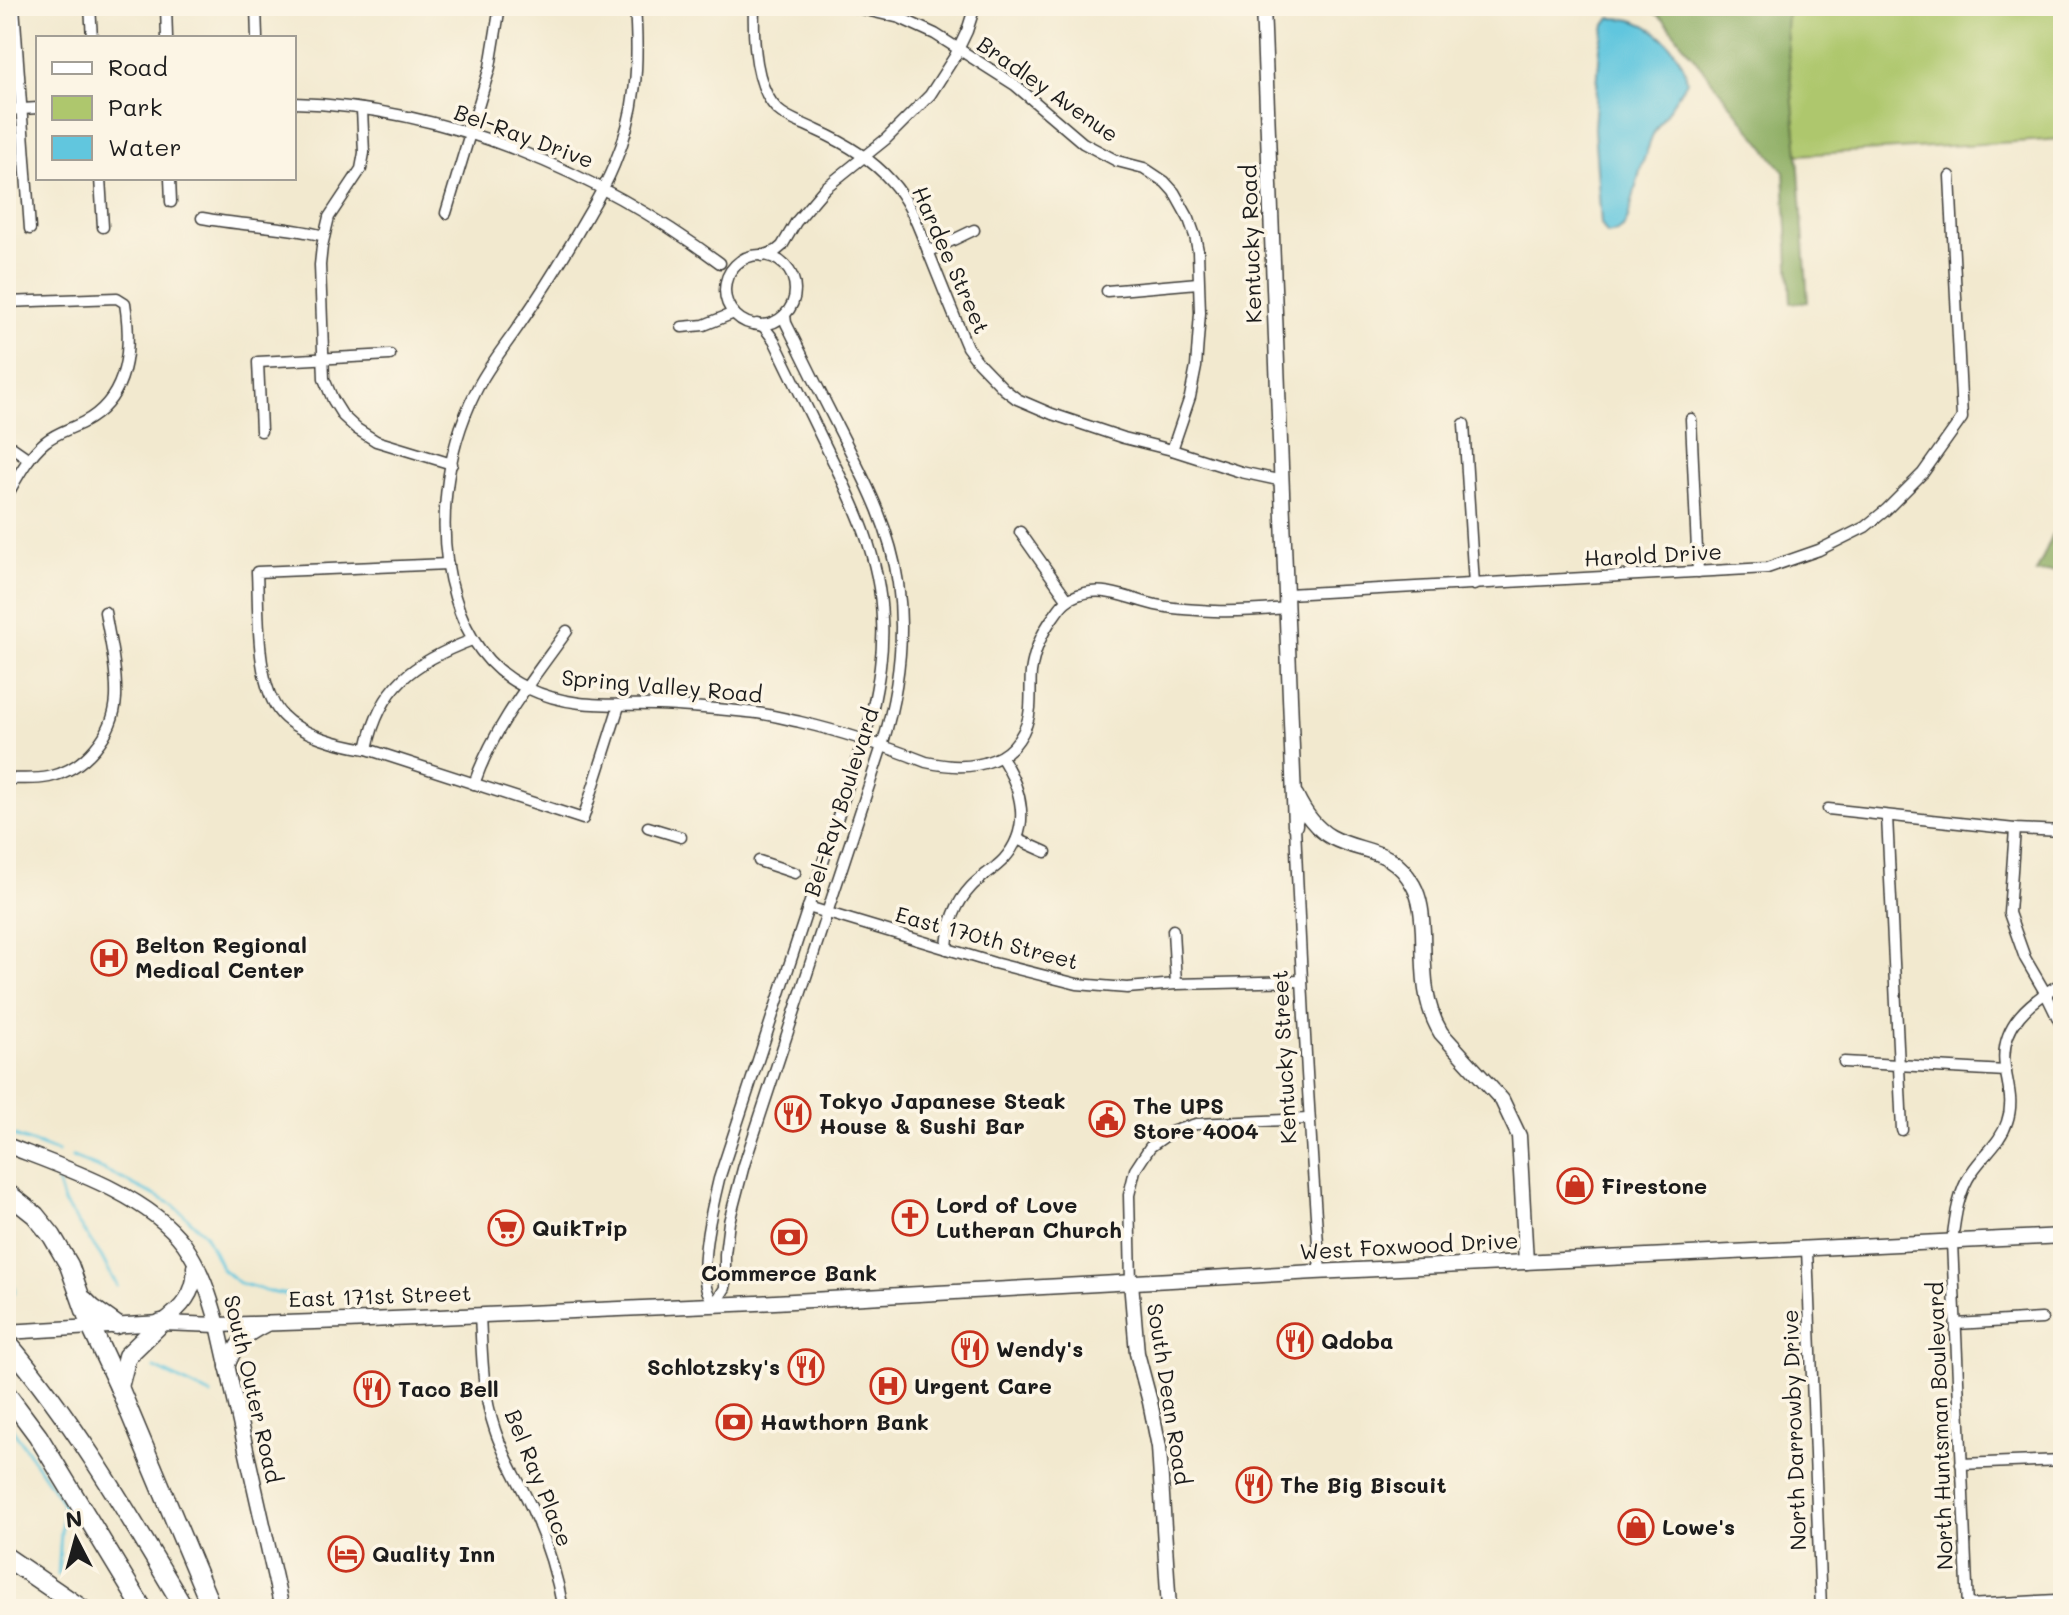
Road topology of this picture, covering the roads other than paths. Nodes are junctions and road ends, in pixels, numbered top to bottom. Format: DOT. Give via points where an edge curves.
graph roads {
  1 [pos="14,6"];
  2 [pos="90,6"];
  3 [pos="166,6"];
  4 [pos="256,6"];
  5 [pos="500,6"];
  6 [pos="681,6"];
  7 [pos="754,6"];
  8 [pos="849,6"];
  9 [pos="975,6"];
  10 [pos="1263,6"];
  11 [pos="635,7"];
  12 [pos="92,36"];
  13 [pos="167,36"];
  14 [pos="257,36"];
  15 [pos="958,50"];
  16 [pos="296,103"];
  17 [pos="36,108"];
  18 [pos="21,109"];
  19 [pos="362,109"];
  20 [pos="6,110"];
  21 [pos="470,134"];
  22 [pos="864,157"];
  23 [pos="1950,176"];
  24 [pos="100,180"];
  25 [pos="170,180"];
  26 [pos="603,188"];
  27 [pos="171,202"];
  28 [pos="446,213"];
  29 [pos="202,218"];
  30 [pos="103,227"];
  31 [pos="30,229"];
  32 [pos="974,230"];
  33 [pos="324,236"];
  34 [pos="782,246"];
  35 [pos="928,252"];
  36 [pos="762,256"];
  37 [pos="739,262"];
  38 [pos="720,263"];
  39 [pos="788,271"];
  40 [pos="725,283"];
  41 [pos="1198,283"];
  42 [pos="1107,291"];
  43 [pos="6,302"];
  44 [pos="734,313"];
  45 [pos="785,315"];
  46 [pos="757,324"];
  47 [pos="682,327"];
  48 [pos="390,355"];
  49 [pos="323,359"];
  50 [pos="1691,419"];
  51 [pos="1464,424"];
  52 [pos="261,431"];
  53 [pos="6,443"];
  54 [pos="1172,450"];
  55 [pos="29,459"];
  56 [pos="452,464"];
  57 [pos="1283,481"];
  58 [pos="6,497"];
  59 [pos="1020,532"];
  60 [pos="887,534"];
  61 [pos="868,539"];
  62 [pos="448,564"];
  63 [pos="1698,572"];
  64 [pos="1474,585"];
  65 [pos="1068,600"];
  66 [pos="1288,601"];
  67 [pos="105,612"];
  68 [pos="567,631"];
  69 [pos="472,640"];
  70 [pos="526,688"];
  71 [pos="619,706"];
  72 [pos="863,739"];
  73 [pos="882,746"];
  74 [pos="367,749"];
  75 [pos="1001,757"];
  76 [pos="6,779"];
  77 [pos="474,784"];
  78 [pos="1294,789"];
  79 [pos="1828,809"];
  80 [pos="1309,816"];
  81 [pos="1887,816"];
  82 [pos="648,827"];
  83 [pos="2015,829"];
  84 [pos="2063,831"];
  85 [pos="1295,832"];
  86 [pos="681,837"];
  87 [pos="1017,839"];
  88 [pos="1046,852"];
  89 [pos="759,861"];
  90 [pos="795,873"];
  91 [pos="808,907"];
  92 [pos="826,914"];
  93 [pos="1173,930"];
  94 [pos="947,949"];
  95 [pos="1302,981"];
  96 [pos="2063,982"];
  97 [pos="1176,984"];
  98 [pos="2046,994"];
  99 [pos="2063,1029"];
  100 [pos="1844,1062"];
  101 [pos="1899,1066"];
  102 [pos="755,1070"];
  103 [pos="2006,1071"];
  104 [pos="773,1076"];
  105 [pos="1308,1119"];
  106 [pos="1902,1130"];
  107 [pos="6,1145"];
  108 [pos="6,1192"];
  109 [pos="714,1200"];
  110 [pos="732,1205"];
  111 [pos="2063,1236"];
  112 [pos="1952,1242"];
  113 [pos="1807,1249"];
  114 [pos="193,1258"];
  115 [pos="1526,1262"];
  116 [pos="1320,1272"];
  117 [pos="1131,1282"];
  118 [pos="80,1295"];
  119 [pos="757,1303"];
  120 [pos="714,1305"];
  121 [pos="480,1314"];
  122 [pos="2042,1319"];
  123 [pos="161,1323"];
  124 [pos="269,1323"];
  125 [pos="1956,1324"];
  126 [pos="116,1325"];
  127 [pos="218,1325"];
  128 [pos="91,1327"];
  129 [pos="6,1332"];
  130 [pos="6,1341"];
  131 [pos="227,1367"];
  132 [pos="119,1387"];
  133 [pos="6,1393"];
  134 [pos="2063,1460"];
  135 [pos="1961,1464"];
  136 [pos="6,1557"];
  137 [pos="2056,1600"];
  138 [pos="1968,1607"];
  139 [pos="82,1609"];
  140 [pos="143,1609"];
  141 [pos="185,1609"];
  142 [pos="212,1609"];
  143 [pos="282,1609"];
  144 [pos="563,1609"];
  145 [pos="1169,1609"];
  146 [pos="1821,1609"];
  1 -- 18 [label="street"];
  2 -- 12 [label="street"];
  3 -- 13 [label="street"];
  4 -- 14 [label="street"];
  5 -- 21 [label="street" via="490,67"];
  6 -- 11 [label="street"];
  7 -- 22 [label="street, Hardee Street" via="757,64 769,99 785,115"];
  8 -- 15 [label="street, Bradley Avenue" via="900,18"];
  9 -- 15 [label="street"];
  10 -- 57 [label="street, Kentucky Road"];
  11 -- 26 [label="street, Spring Valley Road" via="634,98"];
  15 -- 22 [label="street" via="930,95"];
  15 -- 41 [label="street, Bradley Avenue" via="1015,85 1083,143 1165,182 1182,204 1195,236"];
  16 -- 19 [label="street, Bel-Ray Drive"];
  17 -- 18 [label="street"];
  18 -- 20 [label="street"];
  18 -- 31 [label="street"];
  19 -- 21 [label="street, Bel-Ray Drive"];
  19 -- 33 [label="street" via="361,169 329,217"];
  21 -- 26 [label="street, Bel-Ray Drive"];
  21 -- 28 [label="street"];
  22 -- 34 [label="street" via="825,188"];
  22 -- 35 [label="street, Hardee Street" via="903,196"];
  23 -- 63 [label="street, Harold Drive" via="1962,418 1923,473 1865,527 1767,568"];
  24 -- 30 [label="street"];
  25 -- 27 [label="street"];
  26 -- 38 [label="street, Bel-Ray Drive"];
  26 -- 56 [label="street, Spring Valley Road" via="476,390"];
  29 -- 33 [label="street"];
  32 -- 35 [label="street"];
  33 -- 49 [label="street"];
  34 -- 36 [label="street"];
  34 -- 39 [label="street"];
  35 -- 54 [label="street, Hardee Street" via="967,347 1004,389 1088,427"];
  36 -- 37 [label="street"];
  36 -- 39 [label="street"];
  37 -- 38 [label="street"];
  37 -- 40 [label="street"];
  38 -- 40 [label="street"];
  39 -- 45 [label="street" via="795,288"];
  40 -- 44 [label="street" via="725,297"];
  41 -- 42 [label="street"];
  41 -- 54 [label="street, Bradley Avenue" via="1196,367"];
  43 -- 55 [label="street" via="117,298 125,303 128,359 108,404 43,443"];
  44 -- 46 [label="street, Bel-Ray Boulevard"];
  44 -- 47 [label="street"];
  45 -- 46 [label="street"];
  45 -- 60 [label="street, Bel-Ray Boulevard"];
  46 -- 61 [label="street, Bel-Ray Boulevard" via="774,340"];
  48 -- 49 [label="street"];
  49 -- 52 [label="street" via="258,362"];
  49 -- 56 [label="street" via="333,400 357,429 396,449"];
  50 -- 63 [label="street"];
  51 -- 64 [label="street"];
  53 -- 55 [label="street"];
  54 -- 57 [label="street, Hardee Street"];
  55 -- 58 [label="street"];
  56 -- 62 [label="street, Spring Valley Road" via="444,518"];
  57 -- 66 [label="street"];
  59 -- 65 [label="street"];
  60 -- 61 [label="street"];
  60 -- 73 [label="street, Bel-Ray Boulevard" via="898,580 901,648 898,685"];
  61 -- 72 [label="street, Bel-Ray Boulevard" via="880,590 883,642"];
  62 -- 69 [label="street, Spring Valley Road" via="460,616"];
  62 -- 74 [label="street" via="257,572 262,668 276,707 316,736"];
  63 -- 64 [label="street, Harold Drive"];
  64 -- 66 [label="street, Harold Drive"];
  65 -- 66 [label="street" via="1101,591 1168,607 1216,611"];
  65 -- 75 [label="street" via="1049,623 1035,655 1024,730"];
  66 -- 78 [label="street"];
  67 -- 76 [label="street" via="116,700 102,739 93,753 64,772"];
  68 -- 70 [label="street"];
  69 -- 70 [label="street, Spring Valley Road" via="499,671"];
  69 -- 74 [label="street" via="448,649 394,686 377,714"];
  70 -- 71 [label="street, Spring Valley Road" via="560,701"];
  70 -- 77 [label="street" via="500,726"];
  71 -- 72 [label="street, Spring Valley Road" via="752,712"];
  71 -- 77 [label="street" via="583,819"];
  72 -- 73 [label="street, Spring Valley Road"];
  72 -- 91 [label="street, Bel-Ray Boulevard"];
  73 -- 75 [label="street, Spring Valley Road" via="941,766 971,766"];
  73 -- 92 [label="street, Bel-Ray Boulevard"];
  74 -- 77 [label="street"];
  75 -- 87 [label="street" via="1020,799"];
  78 -- 80 [label="street"];
  78 -- 85 [label="street"];
  79 -- 81 [label="street"];
  80 -- 85 [label="street"];
  80 -- 115 [label="street" via="1343,843 1391,860 1413,884 1421,907 1425,994 1433,1020 1502,1100 1519,1136"];
  81 -- 83 [label="street"];
  81 -- 101 [label="street"];
  82 -- 86 [label="street"];
  83 -- 84 [label="street"];
  83 -- 98 [label="street" via="2009,913 2025,958"];
  85 -- 95 [label="street, Kentucky Street"];
  87 -- 88 [label="street"];
  87 -- 94 [label="street" via="960,901"];
  89 -- 90 [label="street"];
  91 -- 92 [label="street, East 170th Street"];
  91 -- 102 [label="street, Bel-Ray Boulevard"];
  92 -- 94 [label="street, East 170th Street"];
  92 -- 104 [label="street, Bel-Ray Boulevard"];
  93 -- 97 [label="street"];
  94 -- 97 [label="street, East 170th Street" via="1077,984"];
  95 -- 97 [label="street, East 170th Street"];
  95 -- 105 [label="street, Kentucky Street"];
  96 -- 98 [label="street, North Huntsman Boulevard"];
  98 -- 99 [label="street"];
  98 -- 103 [label="street, North Huntsman Boulevard" via="2025,1008 2011,1028"];
  100 -- 101 [label="street"];
  101 -- 103 [label="street"];
  101 -- 106 [label="street"];
  102 -- 104 [label="street"];
  102 -- 109 [label="street, Bel-Ray Boulevard"];
  103 -- 112 [label="street, North Huntsman Boulevard" via="2011,1095 2007,1123 1964,1187"];
  104 -- 110 [label="street, Bel-Ray Boulevard"];
  105 -- 116 [label="street, Kentucky Street"];
  105 -- 117 [label="street" via="1196,1124 1171,1132 1150,1147 1135,1170 1129,1195"];
  107 -- 114 [label="street, South Outer Road" via="127,1197 165,1225"];
  108 -- 118 [label="highway" via="52,1236"];
  109 -- 110 [label="street"];
  109 -- 120 [label="street, Bel-Ray Boulevard" via="705,1266 706,1289"];
  110 -- 120 [label="street, Bel-Ray Boulevard" via="725,1288"];
  111 -- 112 [label="street, West Foxwood Drive"];
  112 -- 113 [label="street, West Foxwood Drive"];
  112 -- 125 [label="street, North Huntsman Boulevard"];
  113 -- 115 [label="street, West Foxwood Drive"];
  113 -- 146 [label="street, North Darrowby Drive"];
  114 -- 123 [label="street" via="190,1295"];
  114 -- 127 [label="street, South Outer Road"];
  115 -- 116 [label="street, West Foxwood Drive"];
  116 -- 117 [label="street, West Foxwood Drive"];
  117 -- 119 [label="street, West Foxwood Drive"];
  117 -- 145 [label="street, South Dean Road" via="1137,1353 1160,1460"];
  118 -- 126 [label="highway"];
  118 -- 128 [label="highway"];
  119 -- 120 [label="street, East 171st Street"];
  120 -- 121 [label="street, East 171st Street"];
  121 -- 124 [label="street, East 171st Street"];
  121 -- 144 [label="street, Bel Ray Place" via="489,1409 541,1529"];
  122 -- 125 [label="street"];
  123 -- 126 [label="street, East 171st Street"];
  123 -- 127 [label="street, East 171st Street"];
  123 -- 132 [label="highway" via="127,1356"];
  124 -- 127 [label="street, East 171st Street"];
  124 -- 131 [label="street" via="234,1347"];
  125 -- 135 [label="street, North Huntsman Boulevard"];
  126 -- 128 [label="street, East 171st Street"];
  127 -- 131 [label="street, South Outer Road"];
  128 -- 129 [label="street, East 171st Street"];
  128 -- 132 [label="highway"];
  130 -- 141 [label="highway" via="105,1476"];
  131 -- 143 [label="street, South Outer Road"];
  132 -- 142 [label="highway"];
  133 -- 140 [label="highway"];
  134 -- 135 [label="street"];
  135 -- 138 [label="street, North Huntsman Boulevard"];
  136 -- 139 [label="highway"];
  137 -- 138 [label="street"];
}
